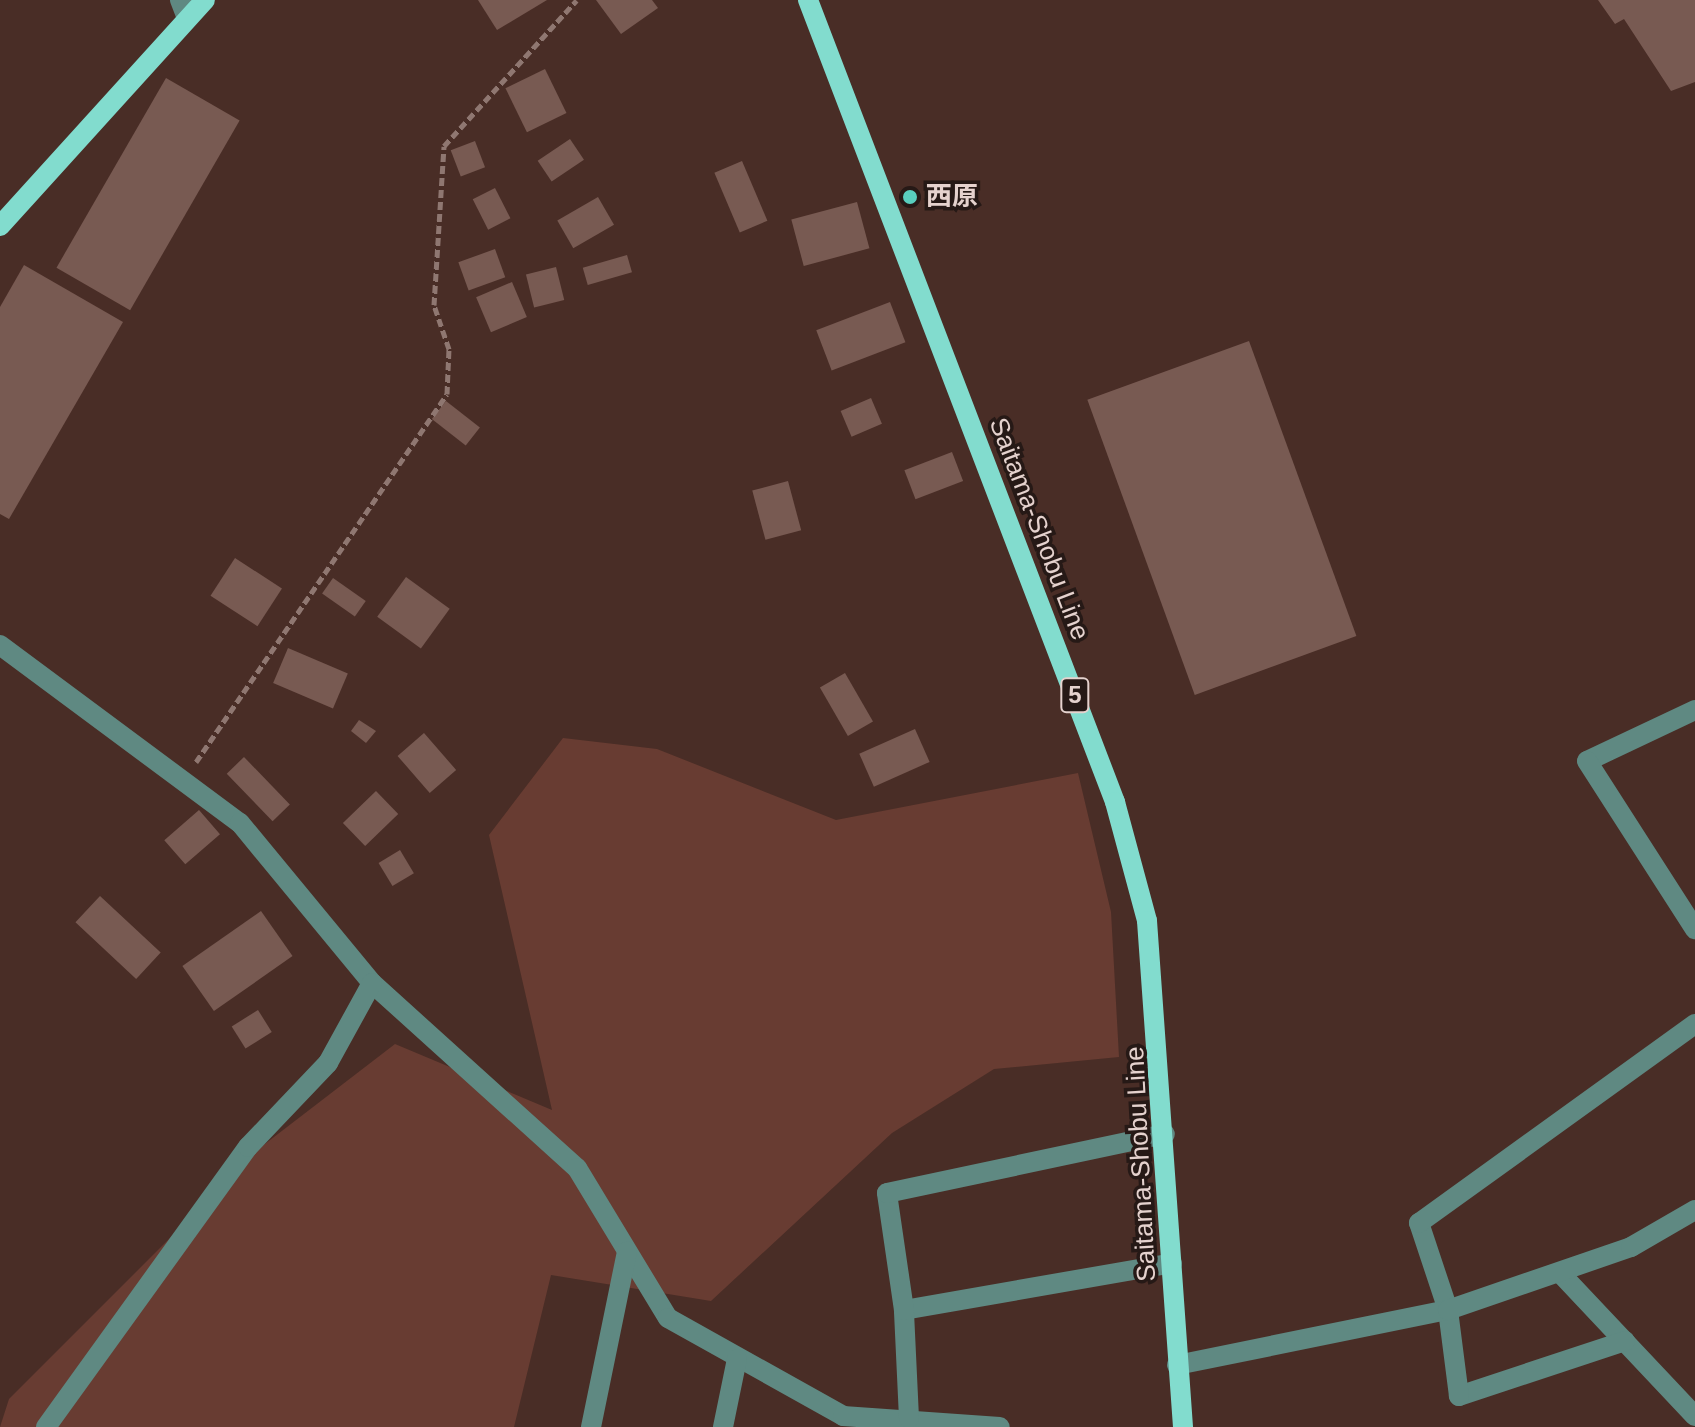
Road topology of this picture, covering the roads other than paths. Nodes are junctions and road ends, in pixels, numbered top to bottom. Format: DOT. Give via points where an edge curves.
graph roads {
  1 [pos="205,0"];
  2 [pos="808,0"];
  3 [pos="183,9"];
  4 [pos="0,226"];
  5 [pos="0,645"];
  6 [pos="1694,712"];
  7 [pos="1695,929"];
  8 [pos="372,983"];
  9 [pos="1695,1024"];
  10 [pos="1165,1134"];
  11 [pos="1695,1210"];
  12 [pos="627,1252"];
  13 [pos="1172,1263"];
  14 [pos="1561,1274"];
  15 [pos="904,1310"];
  16 [pos="1448,1310"];
  17 [pos="1625,1341"];
  18 [pos="737,1359"];
  19 [pos="1177,1365"];
  20 [pos="1695,1416"];
  21 [pos="909,1418"];
  22 [pos="860,1422"];
  23 [pos="46,1427"];
  24 [pos="591,1427"];
  25 [pos="723,1427"];
  26 [pos="1000,1427"];
  27 [pos="1183,1427"];
  1 -- 3 [label="main road"];
  2 -- 10 [label="main road, Saitama-Shobu Line / 5" via="1115,802 1147,921"];
  3 -- 4 [label="main road"];
  5 -- 8 [label="street" via="186,777 240,823"];
  6 -- 7 [label="street" via="1587,761"];
  8 -- 12 [label="street" via="577,1168"];
  8 -- 23 [label="street" via="328,1063 248,1147"];
  9 -- 16 [label="street" via="1419,1223"];
  10 -- 13 [label="main road, Saitama-Shobu Line / 5"];
  10 -- 15 [label="street" via="887,1193"];
  11 -- 14 [label="street" via="1631,1247"];
  12 -- 18 [label="street" via="668,1318"];
  12 -- 24 [label="street"];
  13 -- 15 [label="street"];
  13 -- 19 [label="main road, Saitama-Shobu Line / 5"];
  14 -- 16 [label="street"];
  14 -- 17 [label="street"];
  15 -- 21 [label="street"];
  16 -- 17 [label="street" via="1459,1396"];
  16 -- 19 [label="street"];
  17 -- 20 [label="street"];
  18 -- 22 [label="street"];
  18 -- 25 [label="street"];
  19 -- 27 [label="main road, Saitama-Shobu Line / 5"];
  21 -- 22 [label="street"];
  21 -- 26 [label="street"];
}
